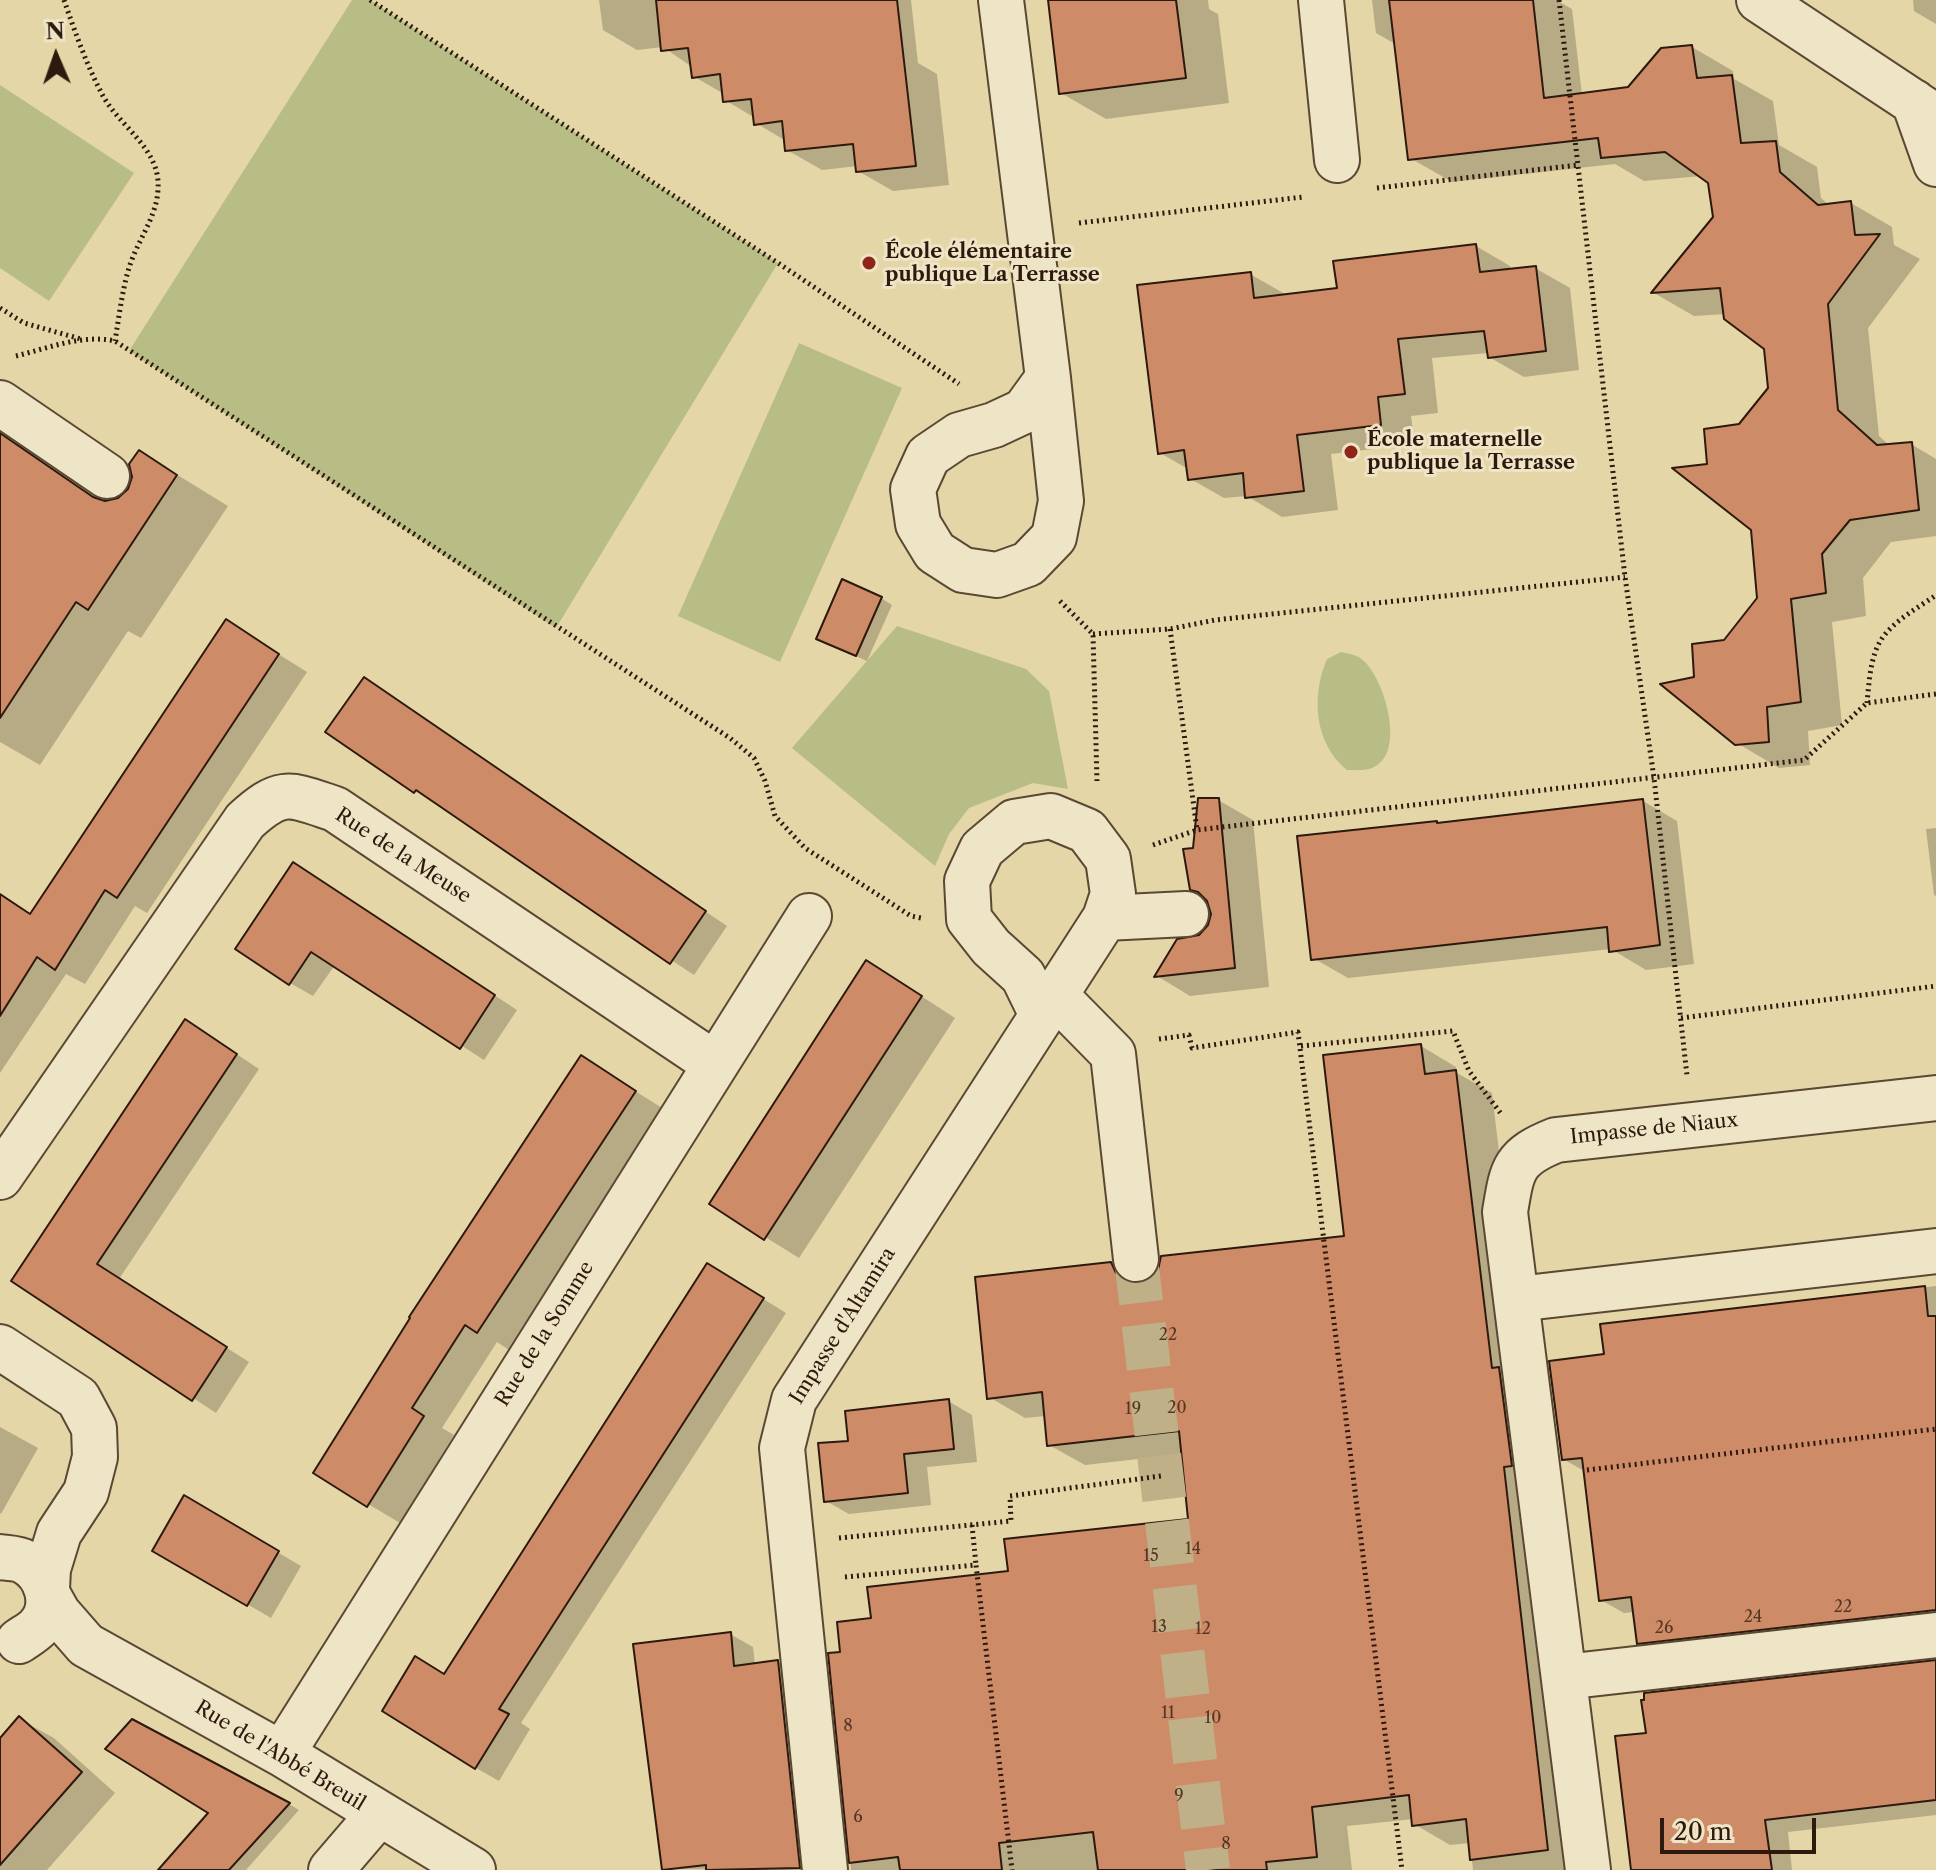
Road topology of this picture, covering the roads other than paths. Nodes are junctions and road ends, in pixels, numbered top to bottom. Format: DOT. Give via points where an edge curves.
graph roads {
  1 [pos="1001,0"];
  2 [pos="1321,0"];
  3 [pos="1759,0"];
  4 [pos="1925,110"];
  5 [pos="1337,160"];
  6 [pos="1936,164"];
  7 [pos="1048,378"];
  8 [pos="0,403"];
  9 [pos="107,476"];
  10 [pos="1186,914"];
  11 [pos="809,916"];
  12 [pos="1105,918"];
  13 [pos="1048,1005"];
  14 [pos="715,1064"];
  15 [pos="1936,1098"];
  16 [pos="0,1177"];
  17 [pos="1936,1251"];
  18 [pos="1136,1259"];
  19 [pos="1517,1299"];
  20 [pos="0,1347"];
  21 [pos="59,1533"];
  22 [pos="0,1557"];
  23 [pos="48,1592"];
  24 [pos="1936,1635"];
  25 [pos="9,1643"];
  26 [pos="86,1645"];
  27 [pos="1564,1677"];
  28 [pos="282,1754"];
  29 [pos="379,1814"];
  30 [pos="331,1870"];
  31 [pos="473,1870"];
  32 [pos="825,1870"];
  33 [pos="1588,1870"];
  1 -- 7 [label="street"];
  2 -- 5 [label="street"];
  3 -- 4 [label="street"];
  4 -- 6 [label="street"];
  7 -- 7 [label="street" via="1061,501 1054,537 1028,564 997,575 963,570 935,552 918,524 913,489 928,456 959,435 1024,411"];
  8 -- 9 [label="street"];
  10 -- 12 [label="street"];
  11 -- 14 [label="street, Rue de la Somme"];
  12 -- 13 [label="street, Impasse d'Altamira"];
  12 -- 13 [label="street, Impasse d'Altamira" via="1113,894 1108,859 1087,831 1051,816 1014,822 982,849 967,881 969,919"];
  13 -- 18 [label="street" via="1113,1054"];
  13 -- 32 [label="street, Impasse d'Altamira" via="794,1400 782,1448"];
  14 -- 16 [label="street, Rue de la Meuse" via="335,809 296,796 267,800 245,821"];
  14 -- 28 [label="street, Rue de la Somme"];
  15 -- 19 [label="street, Impasse de Niaux" via="1556,1140 1529,1151 1512,1174 1505,1212"];
  17 -- 19 [label="street"];
  19 -- 27 [label="street, Impasse de Niaux"];
  20 -- 21 [label="street" via="78,1398 94,1428 95,1457 86,1492"];
  21 -- 22 [label="street"];
  21 -- 23 [label="street" via="48,1569"];
  22 -- 23 [label="street, Rue de l'Abbé Breuil" via="23,1560 40,1574"];
  23 -- 25 [label="street" via="46,1616 38,1628"];
  23 -- 26 [label="street, Rue de l'Abbé Breuil" via="58,1613"];
  24 -- 27 [label="street"];
  25 -- 26 [label="street, Rue de l'Abbé Breuil" via="47,1639"];
  26 -- 28 [label="street, Rue de l'Abbé Breuil"];
  27 -- 33 [label="street, Impasse de Niaux"];
  28 -- 29 [label="street, Rue de l'Abbé Breuil"];
  29 -- 30 [label="street"];
  29 -- 31 [label="street, Rue de l'Abbé Breuil"];
}
